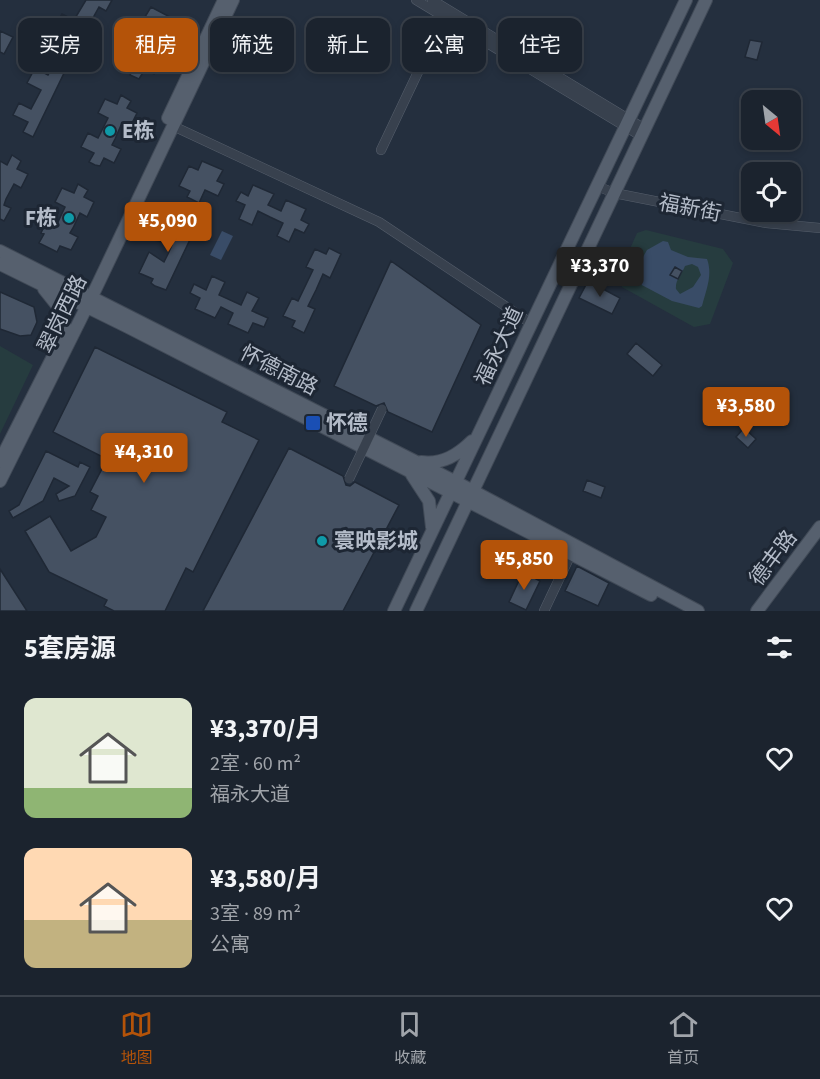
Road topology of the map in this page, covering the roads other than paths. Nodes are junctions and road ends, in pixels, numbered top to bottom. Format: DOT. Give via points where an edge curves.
graph roads {
  1 [pos="224,0"];
  2 [pos="233,0"];
  3 [pos="416,0"];
  4 [pos="432,0"];
  5 [pos="686,0"];
  6 [pos="706,0"];
  7 [pos="446,13"];
  8 [pos="627,123"];
  9 [pos="173,126"];
  10 [pos="643,133"];
  11 [pos="381,150"];
  12 [pos="597,186"];
  13 [pos="614,193"];
  14 [pos="820,228"];
  15 [pos="0,251"];
  16 [pos="0,264"];
  17 [pos="34,280"];
  18 [pos="86,299"];
  19 [pos="531,324"];
  20 [pos="63,335"];
  21 [pos="382,409"];
  22 [pos="480,431"];
  23 [pos="0,461"];
  24 [pos="408,464"];
  25 [pos="349,479"];
  26 [pos="0,481"];
  27 [pos="454,487"];
  28 [pos="471,496"];
  29 [pos="820,527"];
  30 [pos="430,536"];
  31 [pos="570,554"];
  32 [pos="394,611"];
  33 [pos="416,611"];
  34 [pos="544,611"];
  35 [pos="681,611"];
  36 [pos="698,611"];
  37 [pos="757,611"];
  1 -- 18 [label="main road, 翠岗西路"];
  2 -- 9 [label="main road, 翠岗西路"];
  3 -- 7 [label="street"];
  4 -- 7 [label="street"];
  5 -- 8 [label="main road, 福永大道"];
  6 -- 10 [label="main road, 福永大道"];
  7 -- 8 [label="street"];
  7 -- 11 [label="street"];
  8 -- 10 [label="street" via="640,126"];
  8 -- 12 [label="main road, 福永大道"];
  9 -- 18 [label="main road, 翠岗西路"];
  9 -- 19 [label="street" via="379,222"];
  10 -- 13 [label="main road, 福永大道"];
  12 -- 13 [label="street, 福新街"];
  12 -- 19 [label="main road, 福永大道"];
  13 -- 14 [label="street, 福新街" via="766,223"];
  13 -- 28 [label="main road, 福永大道"];
  15 -- 18 [label="main road, 怀德南路"];
  16 -- 17 [label="main road, 怀德南路"];
  17 -- 18 [label="main road, 怀德南路"];
  17 -- 20 [label="main road" via="60,309"];
  18 -- 20 [label="main road, 翠岗西路"];
  18 -- 24 [label="main road, 怀德南路"];
  18 -- 26 [label="main road, 翠岗西路"];
  19 -- 22 [label="main road, 福永大道"];
  20 -- 23 [label="main road, 翠岗西路"];
  21 -- 25 [label="street, bridge"];
  22 -- 24 [label="main road" via="450,458"];
  22 -- 27 [label="main road, 福永大道"];
  24 -- 27 [label="main road, 怀德南路"];
  24 -- 30 [label="main road" via="429,501 433,519"];
  27 -- 28 [label="main road, 怀德南路"];
  27 -- 30 [label="main road, 福永大道"];
  28 -- 31 [label="main road, 怀德南路"];
  28 -- 33 [label="main road, 福永大道"];
  28 -- 36 [label="main road, 怀德南路"];
  29 -- 37 [label="main road, 德丰路"];
  30 -- 32 [label="main road, 福永大道"];
  31 -- 34 [label="street"];
  31 -- 35 [label="main road, 怀德南路"];
}
